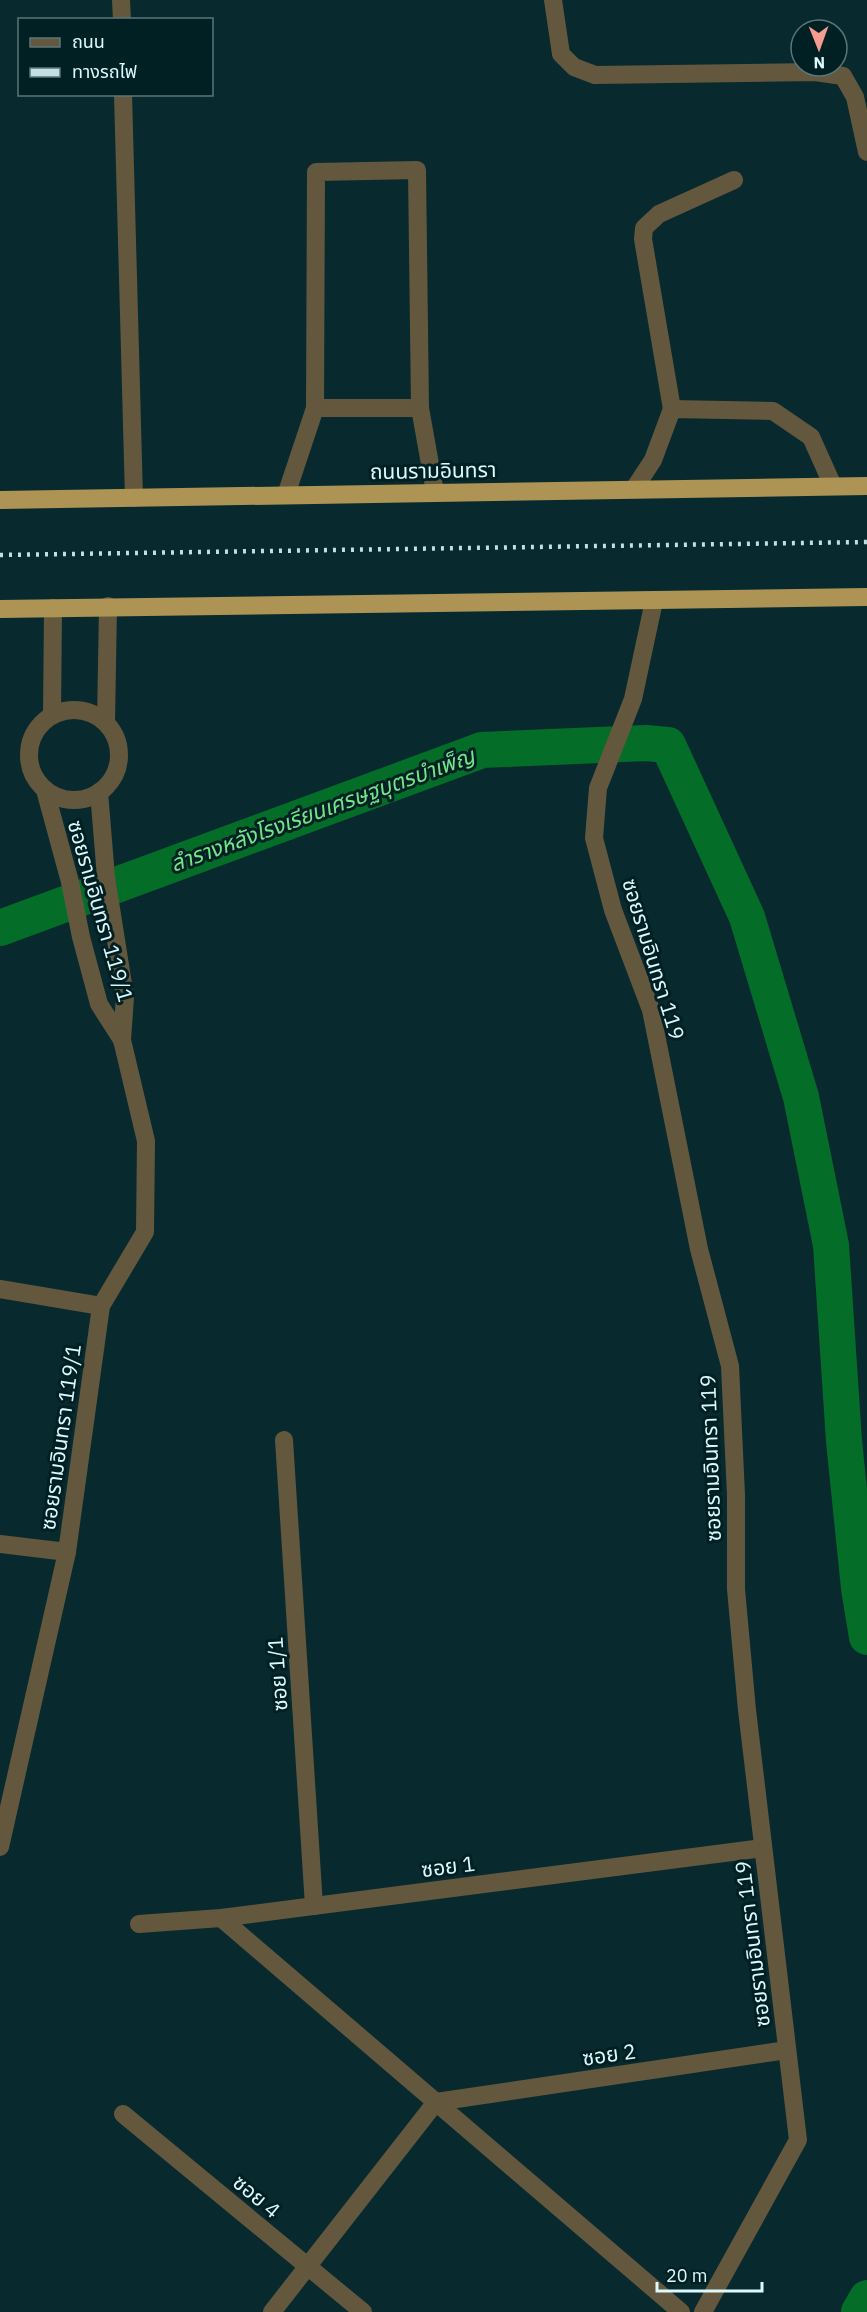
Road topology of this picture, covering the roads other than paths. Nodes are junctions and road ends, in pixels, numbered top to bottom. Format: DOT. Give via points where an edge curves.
graph roads {
  1 [pos="121,0"];
  2 [pos="553,0"];
  3 [pos="122,18"];
  4 [pos="123,96"];
  5 [pos="867,152"];
  6 [pos="734,180"];
  7 [pos="315,408"];
  8 [pos="420,408"];
  9 [pos="672,409"];
  10 [pos="833,486"];
  11 [pos="867,486"];
  12 [pos="634,489"];
  13 [pos="435,492"];
  14 [pos="286,495"];
  15 [pos="134,498"];
  16 [pos="0,500"];
  17 [pos="867,597"];
  18 [pos="654,601"];
  19 [pos="108,606"];
  20 [pos="53,608"];
  21 [pos="0,609"];
  22 [pos="52,715"];
  23 [pos="106,722"];
  24 [pos="45,790"];
  25 [pos="99,792"];
  26 [pos="122,1040"];
  27 [pos="0,1289"];
  28 [pos="101,1306"];
  29 [pos="284,1440"];
  30 [pos="0,1544"];
  31 [pos="67,1552"];
  32 [pos="5,1796"];
  33 [pos="0,1847"];
  34 [pos="763,1848"];
  35 [pos="314,1906"];
  36 [pos="221,1918"];
  37 [pos="139,1924"];
  38 [pos="787,2050"];
  39 [pos="436,2102"];
  40 [pos="123,2114"];
  41 [pos="308,2267"];
  42 [pos="272,2312"];
  43 [pos="363,2312"];
  44 [pos="681,2312"];
  45 [pos="703,2312"];
  1 -- 3 [label="street"];
  2 -- 5 [label="street" via="561,54 574,67 595,75 815,72 843,76 855,98"];
  4 -- 15 [label="street"];
  6 -- 9 [label="street" via="659,214 644,228"];
  7 -- 8 [label="street"];
  7 -- 8 [label="street" via="316,172 417,170"];
  7 -- 14 [label="street"];
  8 -- 13 [label="street"];
  9 -- 10 [label="street" via="773,411 811,437"];
  9 -- 12 [label="street" via="653,460"];
  10 -- 11 [label="highway, ถนนรามอินทรา"];
  10 -- 12 [label="highway, ถนนรามอินทรา"];
  12 -- 13 [label="highway, ถนนรามอินทรา"];
  13 -- 14 [label="highway, ถนนรามอินทรา"];
  14 -- 15 [label="highway, ถนนรามอินทรา"];
  15 -- 16 [label="highway, ถนนรามอินทรา"];
  17 -- 18 [label="highway"];
  18 -- 19 [label="highway"];
  18 -- 34 [label="street, ซอยรามอินทรา 119" via="633,699 598,788 594,838 613,910 651,1010 699,1249 730,1366 736,1589"];
  19 -- 20 [label="highway"];
  19 -- 23 [label="street, ซอยรามอินทรา 119/1"];
  20 -- 21 [label="highway"];
  20 -- 22 [label="street"];
  22 -- 23 [label="street" via="70,710 89,712"];
  22 -- 24 [label="street, ซอยรามอินทรา 119/1" via="35,730 28,751 32,772"];
  23 -- 25 [label="street, ซอยรามอินทรา 119/1" via="116,739 119,758 113,778"];
  24 -- 25 [label="street, ซอยรามอินทรา 119/1" via="62,799 81,800"];
  24 -- 26 [label="street, ซอยรามอินทรา 119/1" via="99,1004"];
  25 -- 26 [label="street, ซอยรามอินทรา 119/1" via="106,877 125,997"];
  26 -- 28 [label="street, ซอยรามอินทรา 119/1" via="146,1142 145,1232"];
  27 -- 28 [label="street"];
  28 -- 31 [label="street, ซอยรามอินทรา 119/1"];
  29 -- 35 [label="street, ซอย 1/1"];
  30 -- 31 [label="street"];
  31 -- 32 [label="street, ซอยรามอินทรา 119/1"];
  32 -- 33 [label="street, ซอยรามอินทรา 119/1"];
  34 -- 35 [label="street, ซอย 1"];
  34 -- 38 [label="street, ซอยรามอินทรา 119"];
  35 -- 36 [label="street, ซอย 1"];
  36 -- 37 [label="street, ซอย 1"];
  36 -- 39 [label="street"];
  38 -- 39 [label="street, ซอย 2"];
  38 -- 45 [label="street, ซอยรามอินทรา 119" via="798,2140"];
  39 -- 41 [label="street"];
  39 -- 44 [label="street"];
  40 -- 41 [label="street, ซอย 4"];
  41 -- 42 [label="street"];
  41 -- 43 [label="street, ซอย 4"];
}
